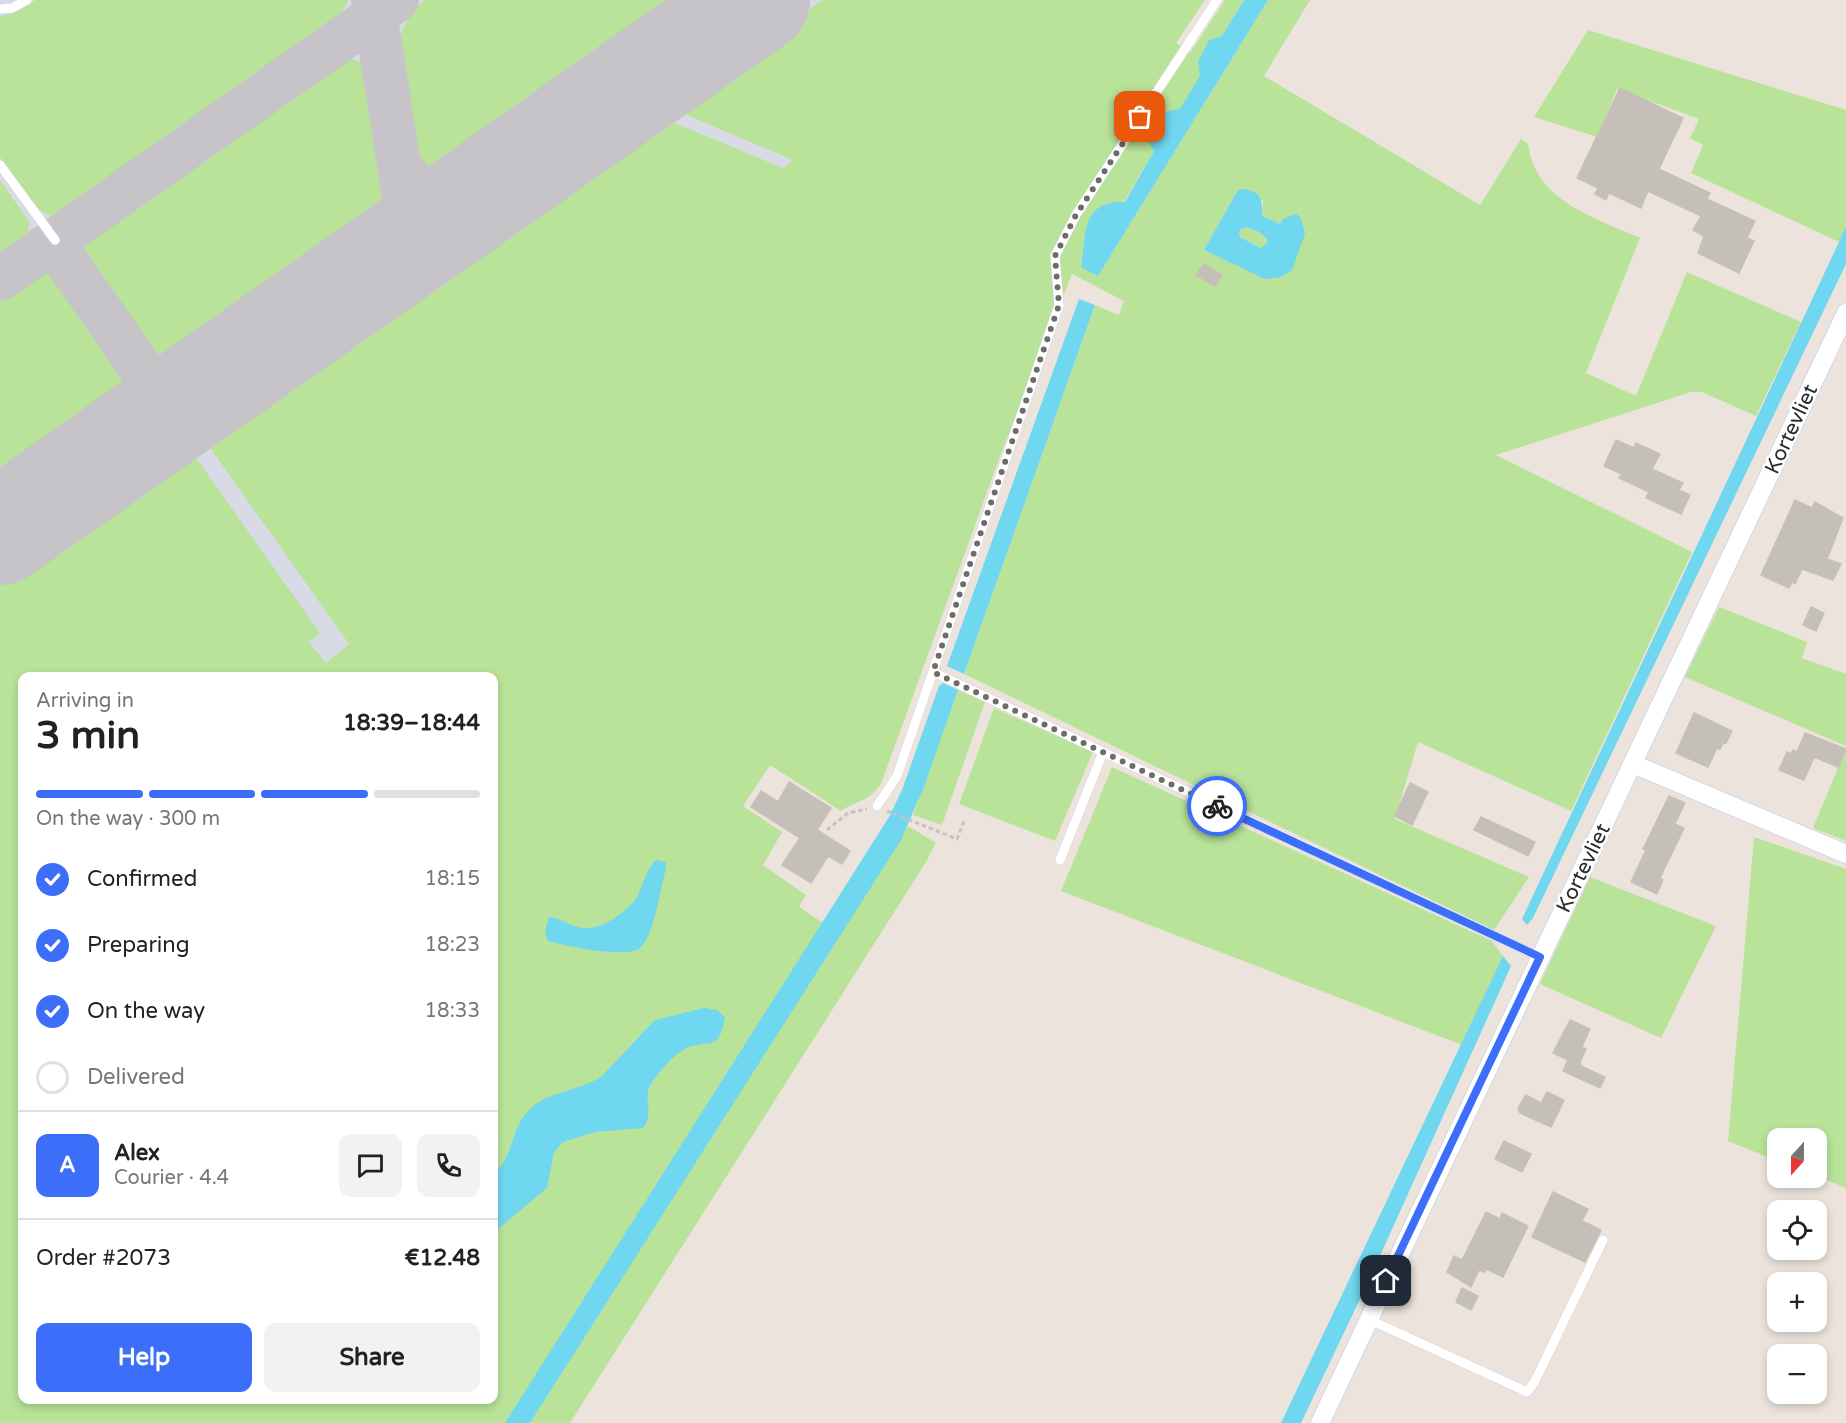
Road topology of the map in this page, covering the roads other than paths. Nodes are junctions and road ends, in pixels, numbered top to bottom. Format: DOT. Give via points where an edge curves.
graph roads {
  1 [pos="27,0"];
  2 [pos="1217,0"];
  3 [pos="0,9"];
  4 [pos="0,165"];
  5 [pos="55,240"];
  6 [pos="1846,313"];
  7 [pos="933,672"];
  8 [pos="1103,752"];
  9 [pos="1633,764"];
  10 [pos="877,806"];
  11 [pos="1846,854"];
  12 [pos="1060,860"];
  13 [pos="1540,957"];
  14 [pos="1603,1240"];
  15 [pos="1368,1319"];
  16 [pos="1320,1423"];
  1 -- 3 [label="lane"];
  2 -- 7 [label="lane" via="1076,215 1055,256 1059,305"];
  4 -- 5 [label="lane"];
  6 -- 9 [label="street, Kortevliet"];
  7 -- 8 [label="lane"];
  7 -- 10 [label="lane" via="897,776"];
  8 -- 12 [label="lane"];
  8 -- 13 [label="lane"];
  9 -- 11 [label="street"];
  9 -- 13 [label="street, Kortevliet"];
  13 -- 15 [label="street, Kortevliet"];
  14 -- 15 [label="lane" via="1527,1392"];
  15 -- 16 [label="street, Kortevliet"];
}
